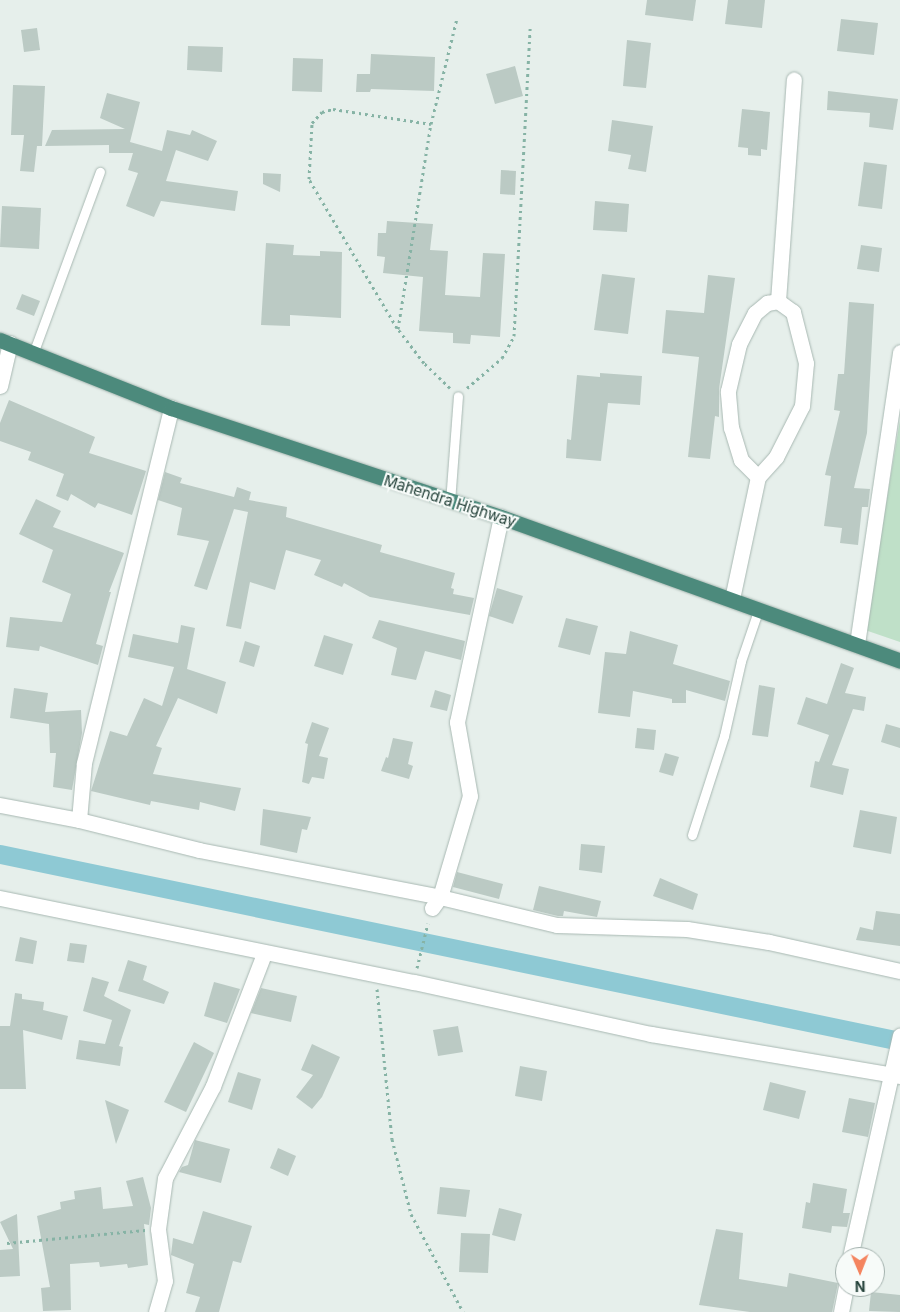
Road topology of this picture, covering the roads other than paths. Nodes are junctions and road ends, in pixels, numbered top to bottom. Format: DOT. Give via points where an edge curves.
graph roads {
  1 [pos="794,80"];
  2 [pos="100,172"];
  3 [pos="778,301"];
  4 [pos="5,341"];
  5 [pos="34,351"];
  6 [pos="900,352"];
  7 [pos="0,386"];
  8 [pos="458,396"];
  9 [pos="171,408"];
  10 [pos="758,477"];
  11 [pos="450,502"];
  12 [pos="500,518"];
  13 [pos="732,599"];
  14 [pos="759,608"];
  15 [pos="857,644"];
  16 [pos="900,661"];
  17 [pos="0,805"];
  18 [pos="79,820"];
  19 [pos="692,836"];
  20 [pos="0,898"];
  21 [pos="436,902"];
  22 [pos="264,954"];
  23 [pos="900,971"];
  24 [pos="900,1036"];
  25 [pos="895,1074"];
  26 [pos="852,1247"];
  27 [pos="844,1297"];
  28 [pos="156,1312"];
  29 [pos="841,1312"];
  1 -- 3 [label="street"];
  2 -- 5 [label="lane"];
  3 -- 10 [label="street" via="793,312 806,362 802,406 776,456"];
  3 -- 10 [label="street" via="768,303 756,313 739,344 728,391 731,428 741,460"];
  4 -- 5 [label="highway, Mahendra Highway"];
  4 -- 7 [label="street"];
  5 -- 9 [label="highway, Mahendra Highway"];
  6 -- 15 [label="street"];
  8 -- 11 [label="lane"];
  9 -- 11 [label="highway, Mahendra Highway"];
  9 -- 18 [label="street" via="84,763"];
  10 -- 13 [label="street"];
  11 -- 12 [label="highway, Mahendra Highway"];
  12 -- 13 [label="highway, Mahendra Highway"];
  12 -- 21 [label="street" via="456,722 470,796"];
  13 -- 14 [label="highway, Mahendra Highway"];
  14 -- 15 [label="highway, Mahendra Highway"];
  14 -- 19 [label="lane" via="741,661 724,736"];
  15 -- 16 [label="highway, Mahendra Highway"];
  17 -- 18 [label="street"];
  18 -- 21 [label="street"];
  20 -- 22 [label="street"];
  21 -- 23 [label="street" via="557,925 687,929 769,942"];
  22 -- 25 [label="street" via="376,974 652,1034"];
  22 -- 28 [label="street" via="213,1086 165,1178 158,1229 165,1281"];
  24 -- 25 [label="street" via="894,1054"];
  25 -- 26 [label="street"];
  27 -- 29 [label="street"];
}
